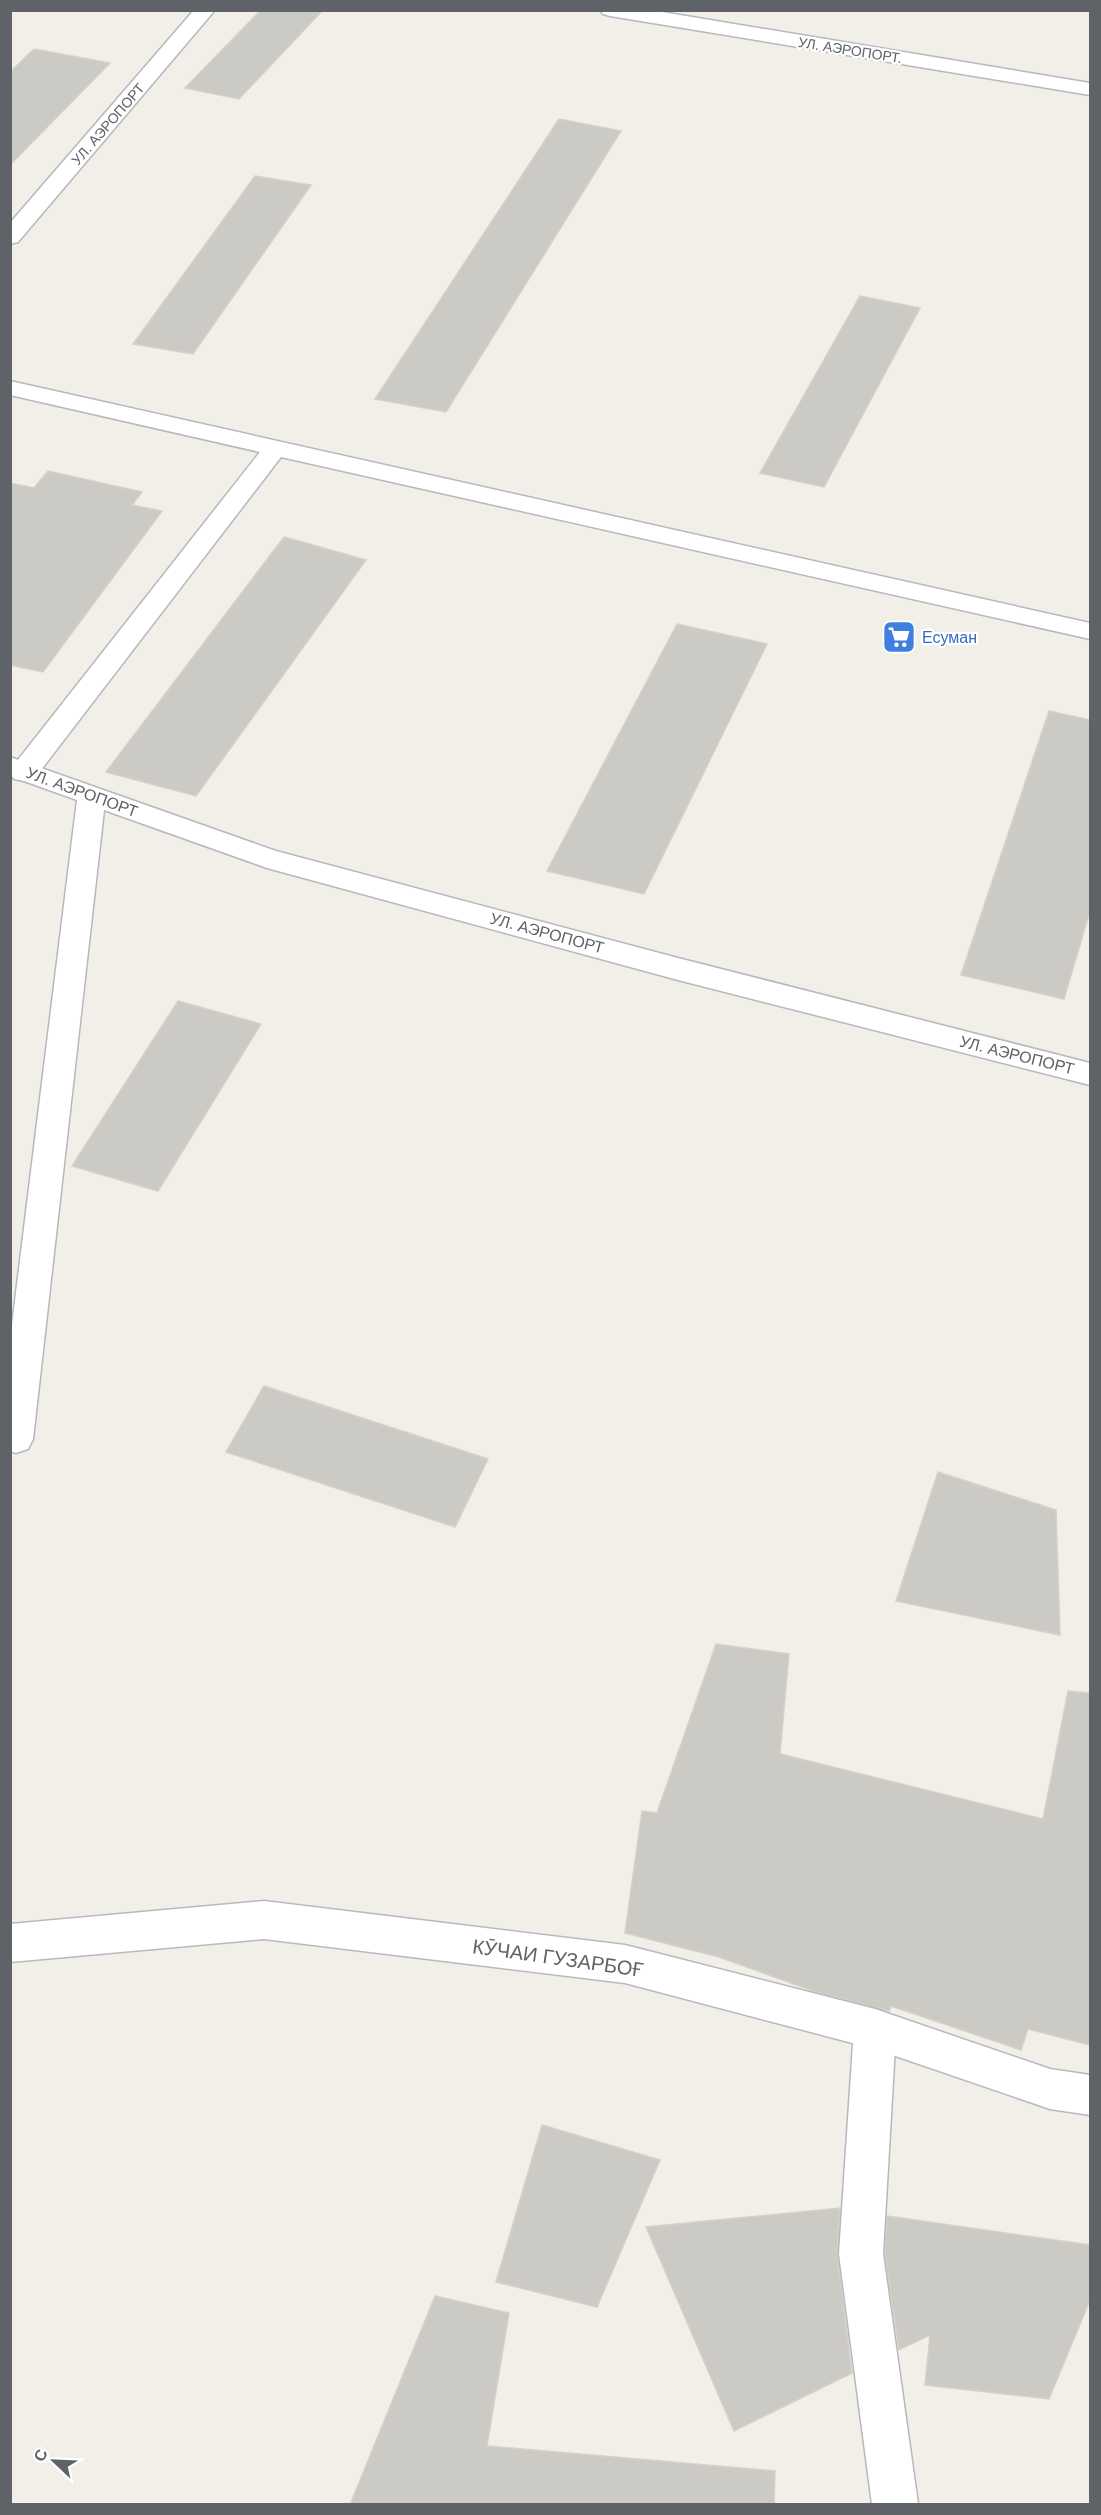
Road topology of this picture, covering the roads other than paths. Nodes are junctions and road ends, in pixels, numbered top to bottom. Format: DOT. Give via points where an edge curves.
graph roads {
  1 [pos="205,10"];
  2 [pos="610,10"];
  3 [pos="1090,88"];
  4 [pos="10,237"];
  5 [pos="10,388"];
  6 [pos="276,447"];
  7 [pos="1090,631"];
  8 [pos="17,769"];
  9 [pos="91,796"];
  10 [pos="1090,1074"];
  11 [pos="16,1439"];
  12 [pos="10,1943"];
  13 [pos="875,2029"];
  14 [pos="1090,2095"];
  15 [pos="895,2505"];
  1 -- 4 [label="street, УЛ. АЭРОПОРТ"];
  2 -- 3 [label="street, УЛ. АЭРОПОРТ."];
  5 -- 6 [label="street"];
  6 -- 7 [label="street"];
  6 -- 8 [label="street"];
  8 -- 9 [label="street, УЛ. АЭРОПОРТ"];
  9 -- 10 [label="street, УЛ. АЭРОПОРТ" via="267,858 678,969"];
  9 -- 11 [label="street"];
  12 -- 13 [label="street, КӮЧАИ ГУЗАРБОҒ" via="264,1920 625,1964"];
  13 -- 14 [label="street, КӮЧАИ ГУЗАРБОҒ" via="1050,2089"];
  13 -- 15 [label="street" via="861,2254"];
}
